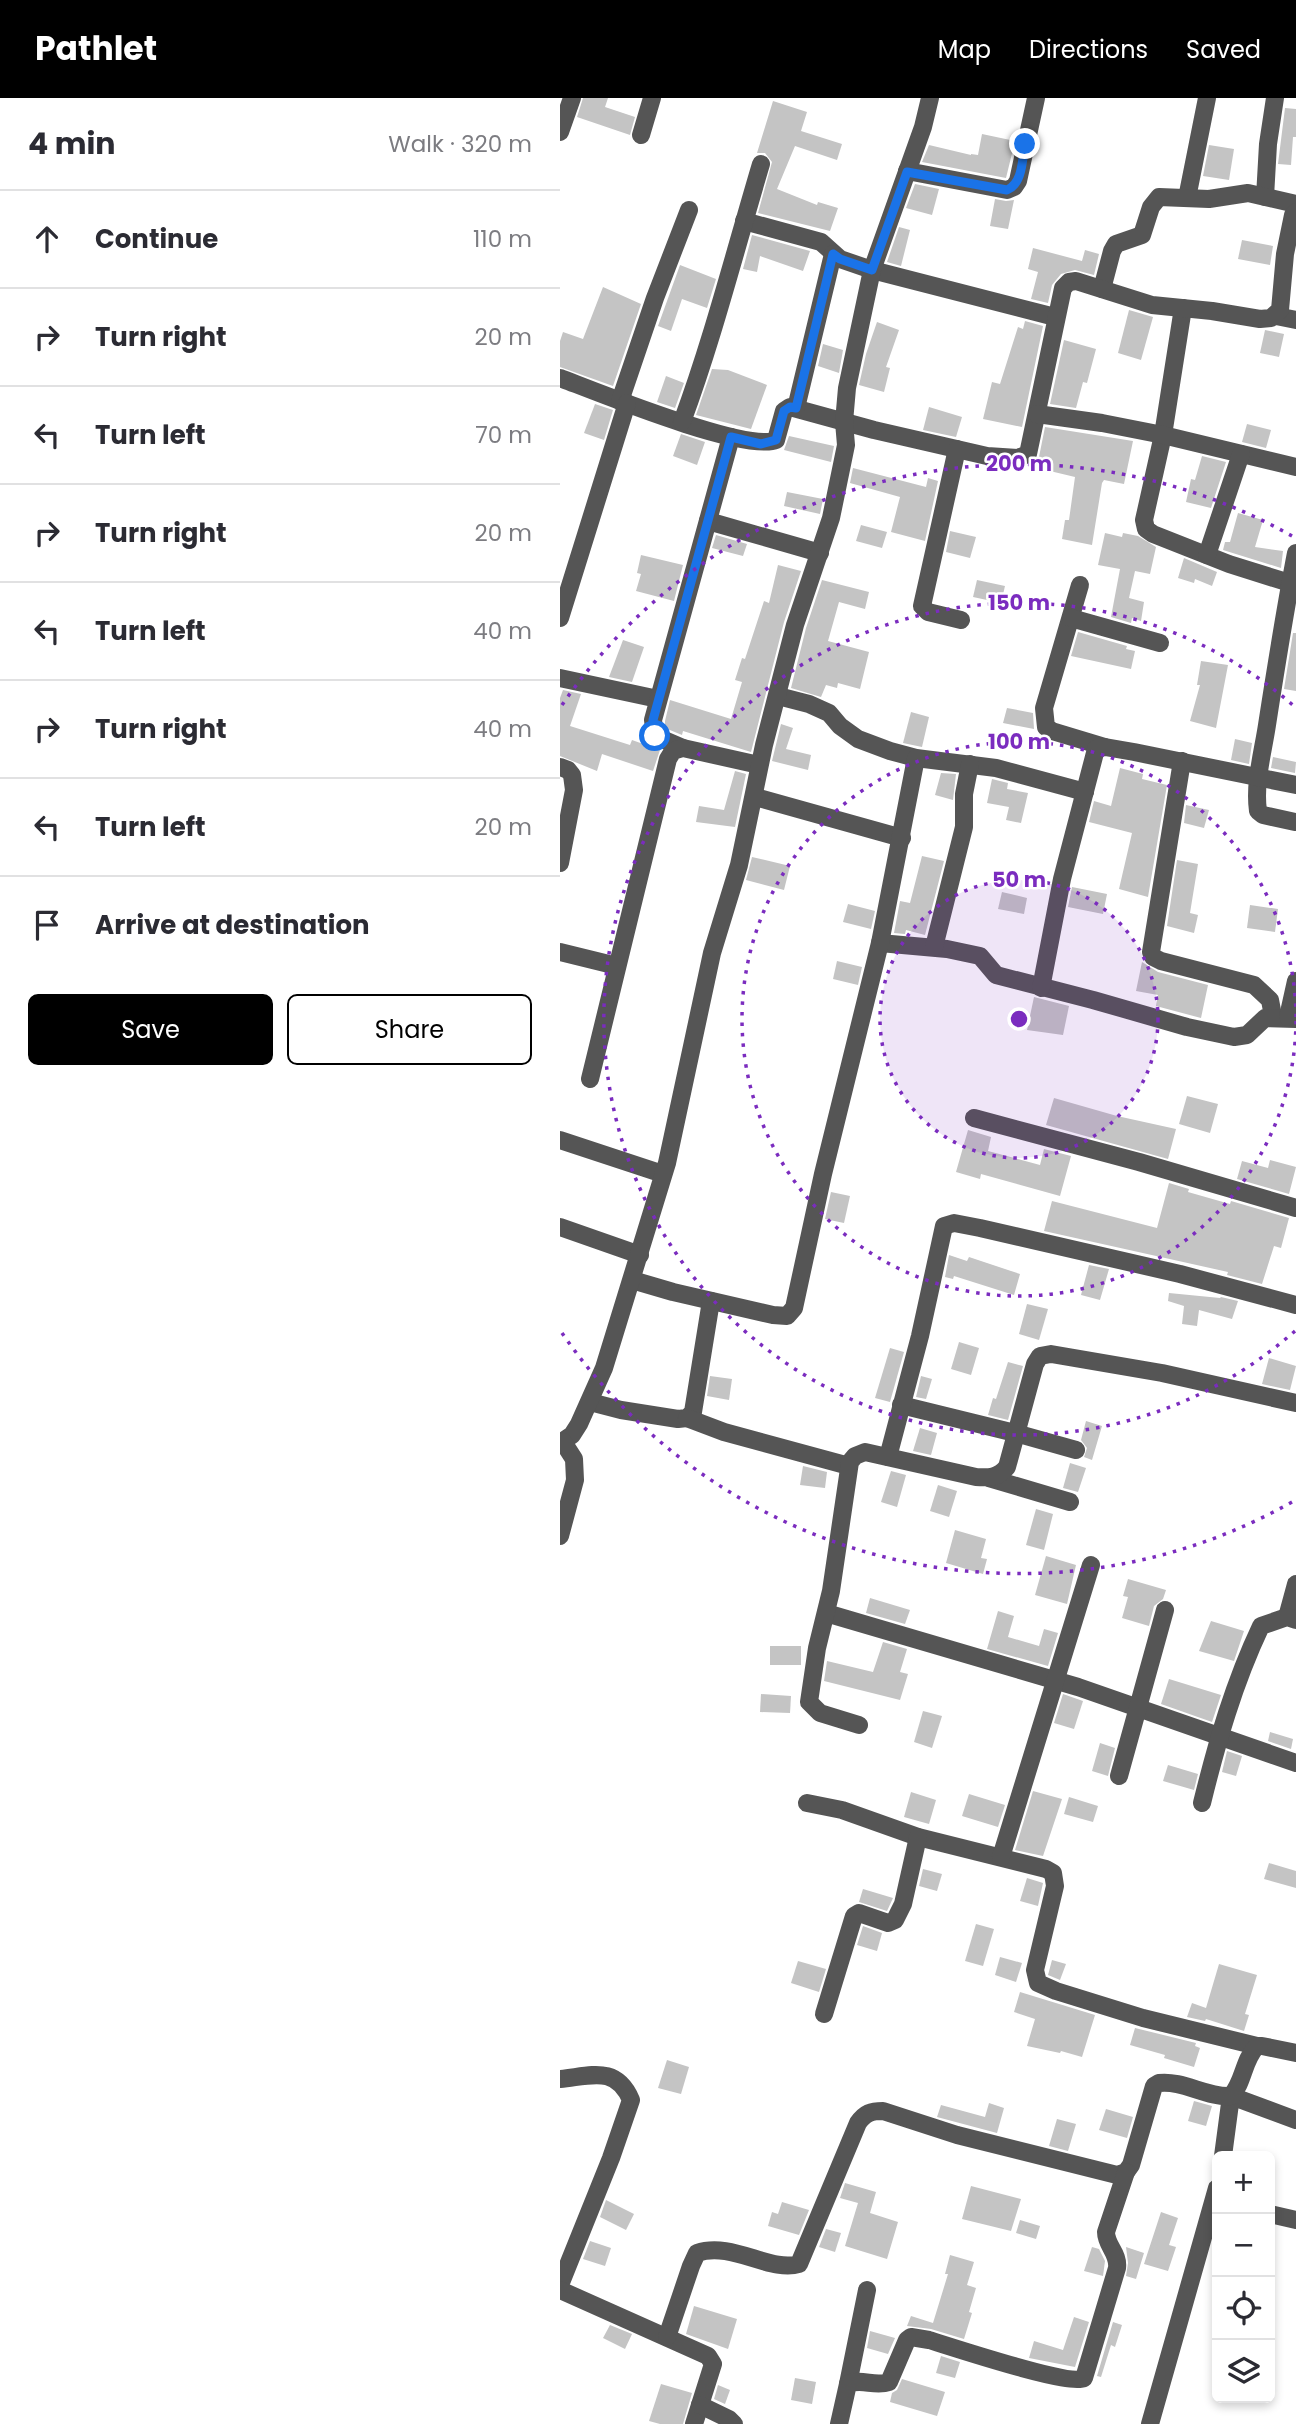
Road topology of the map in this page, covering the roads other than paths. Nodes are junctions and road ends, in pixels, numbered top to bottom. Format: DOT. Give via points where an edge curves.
graph roads {
  1 [pos="572,98"];
  2 [pos="652,98"];
  3 [pos="930,98"];
  4 [pos="1036,98"];
  5 [pos="1207,98"];
  6 [pos="1275,98"];
  7 [pos="560,132"];
  8 [pos="641,135"];
  9 [pos="761,164"];
  10 [pos="907,172"];
  11 [pos="1265,197"];
  12 [pos="1187,198"];
  13 [pos="1296,204"];
  14 [pos="690,210"];
  15 [pos="1296,212"];
  16 [pos="744,221"];
  17 [pos="833,254"];
  18 [pos="872,270"];
  19 [pos="1102,289"];
  20 [pos="1183,308"];
  21 [pos="1276,316"];
  22 [pos="1055,317"];
  23 [pos="1296,320"];
  24 [pos="560,378"];
  25 [pos="623,402"];
  26 [pos="796,408"];
  27 [pos="1037,414"];
  28 [pos="682,422"];
  29 [pos="844,422"];
  30 [pos="1163,435"];
  31 [pos="731,437"];
  32 [pos="957,449"];
  33 [pos="1241,454"];
  34 [pos="1296,467"];
  35 [pos="708,520"];
  36 [pos="820,553"];
  37 [pos="1296,553"];
  38 [pos="1207,555"];
  39 [pos="1080,585"];
  40 [pos="1293,585"];
  41 [pos="560,618"];
  42 [pos="1071,618"];
  43 [pos="961,620"];
  44 [pos="1160,643"];
  45 [pos="560,678"];
  46 [pos="778,696"];
  47 [pos="658,699"];
  48 [pos="1105,747"];
  49 [pos="684,748"];
  50 [pos="916,758"];
  51 [pos="1182,761"];
  52 [pos="970,764"];
  53 [pos="760,765"];
  54 [pos="560,767"];
  55 [pos="1259,777"];
  56 [pos="1296,785"];
  57 [pos="1085,792"];
  58 [pos="755,797"];
  59 [pos="1295,822"];
  60 [pos="902,838"];
  61 [pos="560,863"];
  62 [pos="880,943"];
  63 [pos="934,947"];
  64 [pos="560,952"];
  65 [pos="617,966"];
  66 [pos="1296,981"];
  67 [pos="1041,988"];
  68 [pos="1286,1018"];
  69 [pos="590,1079"];
  70 [pos="974,1118"];
  71 [pos="560,1140"];
  72 [pos="663,1174"];
  73 [pos="1296,1208"];
  74 [pos="560,1227"];
  75 [pos="639,1255"];
  76 [pos="632,1280"];
  77 [pos="711,1301"];
  78 [pos="1296,1305"];
  79 [pos="590,1402"];
  80 [pos="1296,1403"];
  81 [pos="901,1405"];
  82 [pos="687,1418"];
  83 [pos="1015,1433"];
  84 [pos="562,1443"];
  85 [pos="1076,1450"];
  86 [pos="888,1457"];
  87 [pos="849,1466"];
  88 [pos="989,1478"];
  89 [pos="1070,1502"];
  90 [pos="560,1536"];
  91 [pos="1091,1565"];
  92 [pos="1296,1584"];
  93 [pos="1165,1610"];
  94 [pos="826,1614"];
  95 [pos="1292,1619"];
  96 [pos="1055,1680"];
  97 [pos="1138,1708"];
  98 [pos="859,1725"];
  99 [pos="1219,1736"];
  100 [pos="1296,1763"];
  101 [pos="1119,1776"];
  102 [pos="807,1803"];
  103 [pos="1202,1803"];
  104 [pos="918,1837"];
  105 [pos="1001,1857"];
  106 [pos="824,2014"];
  107 [pos="1257,2046"];
  108 [pos="1296,2053"];
  109 [pos="560,2079"];
  110 [pos="1231,2096"];
  111 [pos="1296,2120"];
  112 [pos="1224,2151"];
  113 [pos="1126,2172"];
  114 [pos="1212,2210"];
  115 [pos="1275,2215"];
  116 [pos="1296,2220"];
  117 [pos="560,2284"];
  118 [pos="560,2290"];
  119 [pos="867,2290"];
  120 [pos="667,2337"];
  121 [pos="848,2384"];
  122 [pos="700,2405"];
  123 [pos="694,2424"];
  124 [pos="734,2424"];
  125 [pos="839,2424"];
  126 [pos="1150,2424"];
  1 -- 7 [label="street"];
  2 -- 8 [label="street"];
  3 -- 10 [label="street"];
  4 -- 10 [label="street" via="1014,187 1007,190"];
  5 -- 12 [label="street"];
  6 -- 11 [label="street"];
  9 -- 16 [label="street"];
  10 -- 18 [label="street"];
  11 -- 12 [label="street" via="1240,193 1209,200"];
  11 -- 13 [label="street"];
  12 -- 19 [label="street" via="1154,200 1142,235 1116,244"];
  14 -- 25 [label="street" via="655,298"];
  15 -- 21 [label="street"];
  16 -- 17 [label="street" via="821,242"];
  16 -- 28 [label="street"];
  17 -- 18 [label="street"];
  17 -- 26 [label="street"];
  18 -- 22 [label="street"];
  18 -- 29 [label="street"];
  19 -- 20 [label="street" via="1152,305"];
  19 -- 22 [label="street" via="1069,282"];
  20 -- 21 [label="street" via="1260,319"];
  20 -- 30 [label="street"];
  21 -- 23 [label="street"];
  22 -- 27 [label="street"];
  24 -- 25 [label="street"];
  25 -- 28 [label="street"];
  25 -- 41 [label="street"];
  26 -- 29 [label="street"];
  26 -- 31 [label="street" via="784,411 776,440 761,444"];
  27 -- 30 [label="street"];
  27 -- 32 [label="street" via="1028,454 1018,458 987,456"];
  28 -- 31 [label="street"];
  29 -- 32 [label="street"];
  29 -- 36 [label="street" via="846,445"];
  30 -- 33 [label="street"];
  30 -- 38 [label="street" via="1146,528"];
  31 -- 35 [label="street"];
  32 -- 43 [label="street" via="922,606 928,612"];
  33 -- 34 [label="street"];
  33 -- 38 [label="street"];
  35 -- 36 [label="street"];
  35 -- 47 [label="street"];
  36 -- 46 [label="street" via="795,625"];
  37 -- 40 [label="street"];
  38 -- 40 [label="street"];
  39 -- 42 [label="street"];
  40 -- 55 [label="street" via="1273,675"];
  42 -- 44 [label="street"];
  42 -- 48 [label="street" via="1044,708 1044,722 1052,731"];
  45 -- 47 [label="street"];
  46 -- 50 [label="street" via="829,713 858,739"];
  46 -- 53 [label="street"];
  47 -- 49 [label="street" via="655,736"];
  48 -- 51 [label="street"];
  48 -- 57 [label="street" via="1096,750"];
  49 -- 53 [label="street"];
  49 -- 65 [label="street" via="673,751 668,759"];
  50 -- 52 [label="street"];
  50 -- 60 [label="street"];
  51 -- 55 [label="street"];
  51 -- 68 [label="street" via="1153,957 1254,985"];
  52 -- 57 [label="street"];
  52 -- 63 [label="street" via="964,827"];
  53 -- 58 [label="street"];
  54 -- 61 [label="street" via="568,770 574,782"];
  55 -- 56 [label="street"];
  55 -- 59 [label="street" via="1258,811"];
  57 -- 67 [label="street"];
  58 -- 60 [label="street"];
  58 -- 72 [label="street" via="712,953"];
  60 -- 62 [label="street"];
  62 -- 63 [label="street"];
  62 -- 77 [label="street" via="794,1308 787,1316"];
  63 -- 67 [label="street" via="981,956 996,975"];
  64 -- 65 [label="street"];
  65 -- 69 [label="street"];
  66 -- 68 [label="street"];
  67 -- 68 [label="street" via="1234,1037 1247,1035 1265,1018"];
  70 -- 73 [label="street"];
  71 -- 72 [label="street"];
  72 -- 75 [label="street"];
  74 -- 75 [label="street"];
  75 -- 76 [label="street"];
  76 -- 77 [label="street"];
  76 -- 79 [label="street"];
  77 -- 82 [label="street" via="694,1412"];
  78 -- 81 [label="street" via="954,1223 944,1226 940,1235"];
  79 -- 82 [label="street"];
  79 -- 84 [label="street" via="572,1435"];
  80 -- 83 [label="street" via="1051,1354 1040,1356 1035,1364"];
  81 -- 83 [label="street"];
  81 -- 86 [label="street"];
  82 -- 87 [label="street"];
  83 -- 85 [label="street"];
  83 -- 88 [label="street" via="1007,1467"];
  84 -- 90 [label="street" via="573,1459 575,1480"];
  86 -- 87 [label="street" via="864,1452 855,1455"];
  86 -- 88 [label="street"];
  87 -- 94 [label="street"];
  88 -- 89 [label="street"];
  91 -- 96 [label="street"];
  92 -- 95 [label="street"];
  93 -- 97 [label="street"];
  94 -- 96 [label="street"];
  94 -- 98 [label="street" via="809,1702 820,1713"];
  95 -- 99 [label="street" via="1261,1626 1240,1669"];
  96 -- 97 [label="street"];
  96 -- 105 [label="street"];
  97 -- 99 [label="street"];
  97 -- 101 [label="street"];
  99 -- 100 [label="street"];
  99 -- 103 [label="street"];
  102 -- 104 [label="street" via="842,1810"];
  104 -- 105 [label="street"];
  104 -- 106 [label="street" via="895,1920 888,1923 859,1913 854,1916"];
  105 -- 107 [label="street" via="1046,1870 1055,1879 1035,1970 1038,1983 1143,2018"];
  107 -- 108 [label="street"];
  107 -- 110 [label="street"];
  109 -- 117 [label="street" via="603,2074 625,2086 631,2100"];
  110 -- 111 [label="street"];
  110 -- 112 [label="street"];
  110 -- 113 [label="street" via="1172,2084 1154,2086"];
  113 -- 120 [label="street" via="1104,2172 883,2111 864,2114 799,2264 790,2267 708,2249 698,2253"];
  113 -- 121 [label="street" via="1106,2232 1117,2268 1084,2378 1074,2381 1048,2375 911,2337 889,2382"];
  114 -- 126 [label="street"];
  115 -- 116 [label="street"];
  118 -- 120 [label="street"];
  119 -- 121 [label="street"];
  120 -- 122 [label="street" via="708,2357 713,2364"];
  121 -- 125 [label="street"];
  122 -- 123 [label="street"];
  122 -- 124 [label="street"];
}
